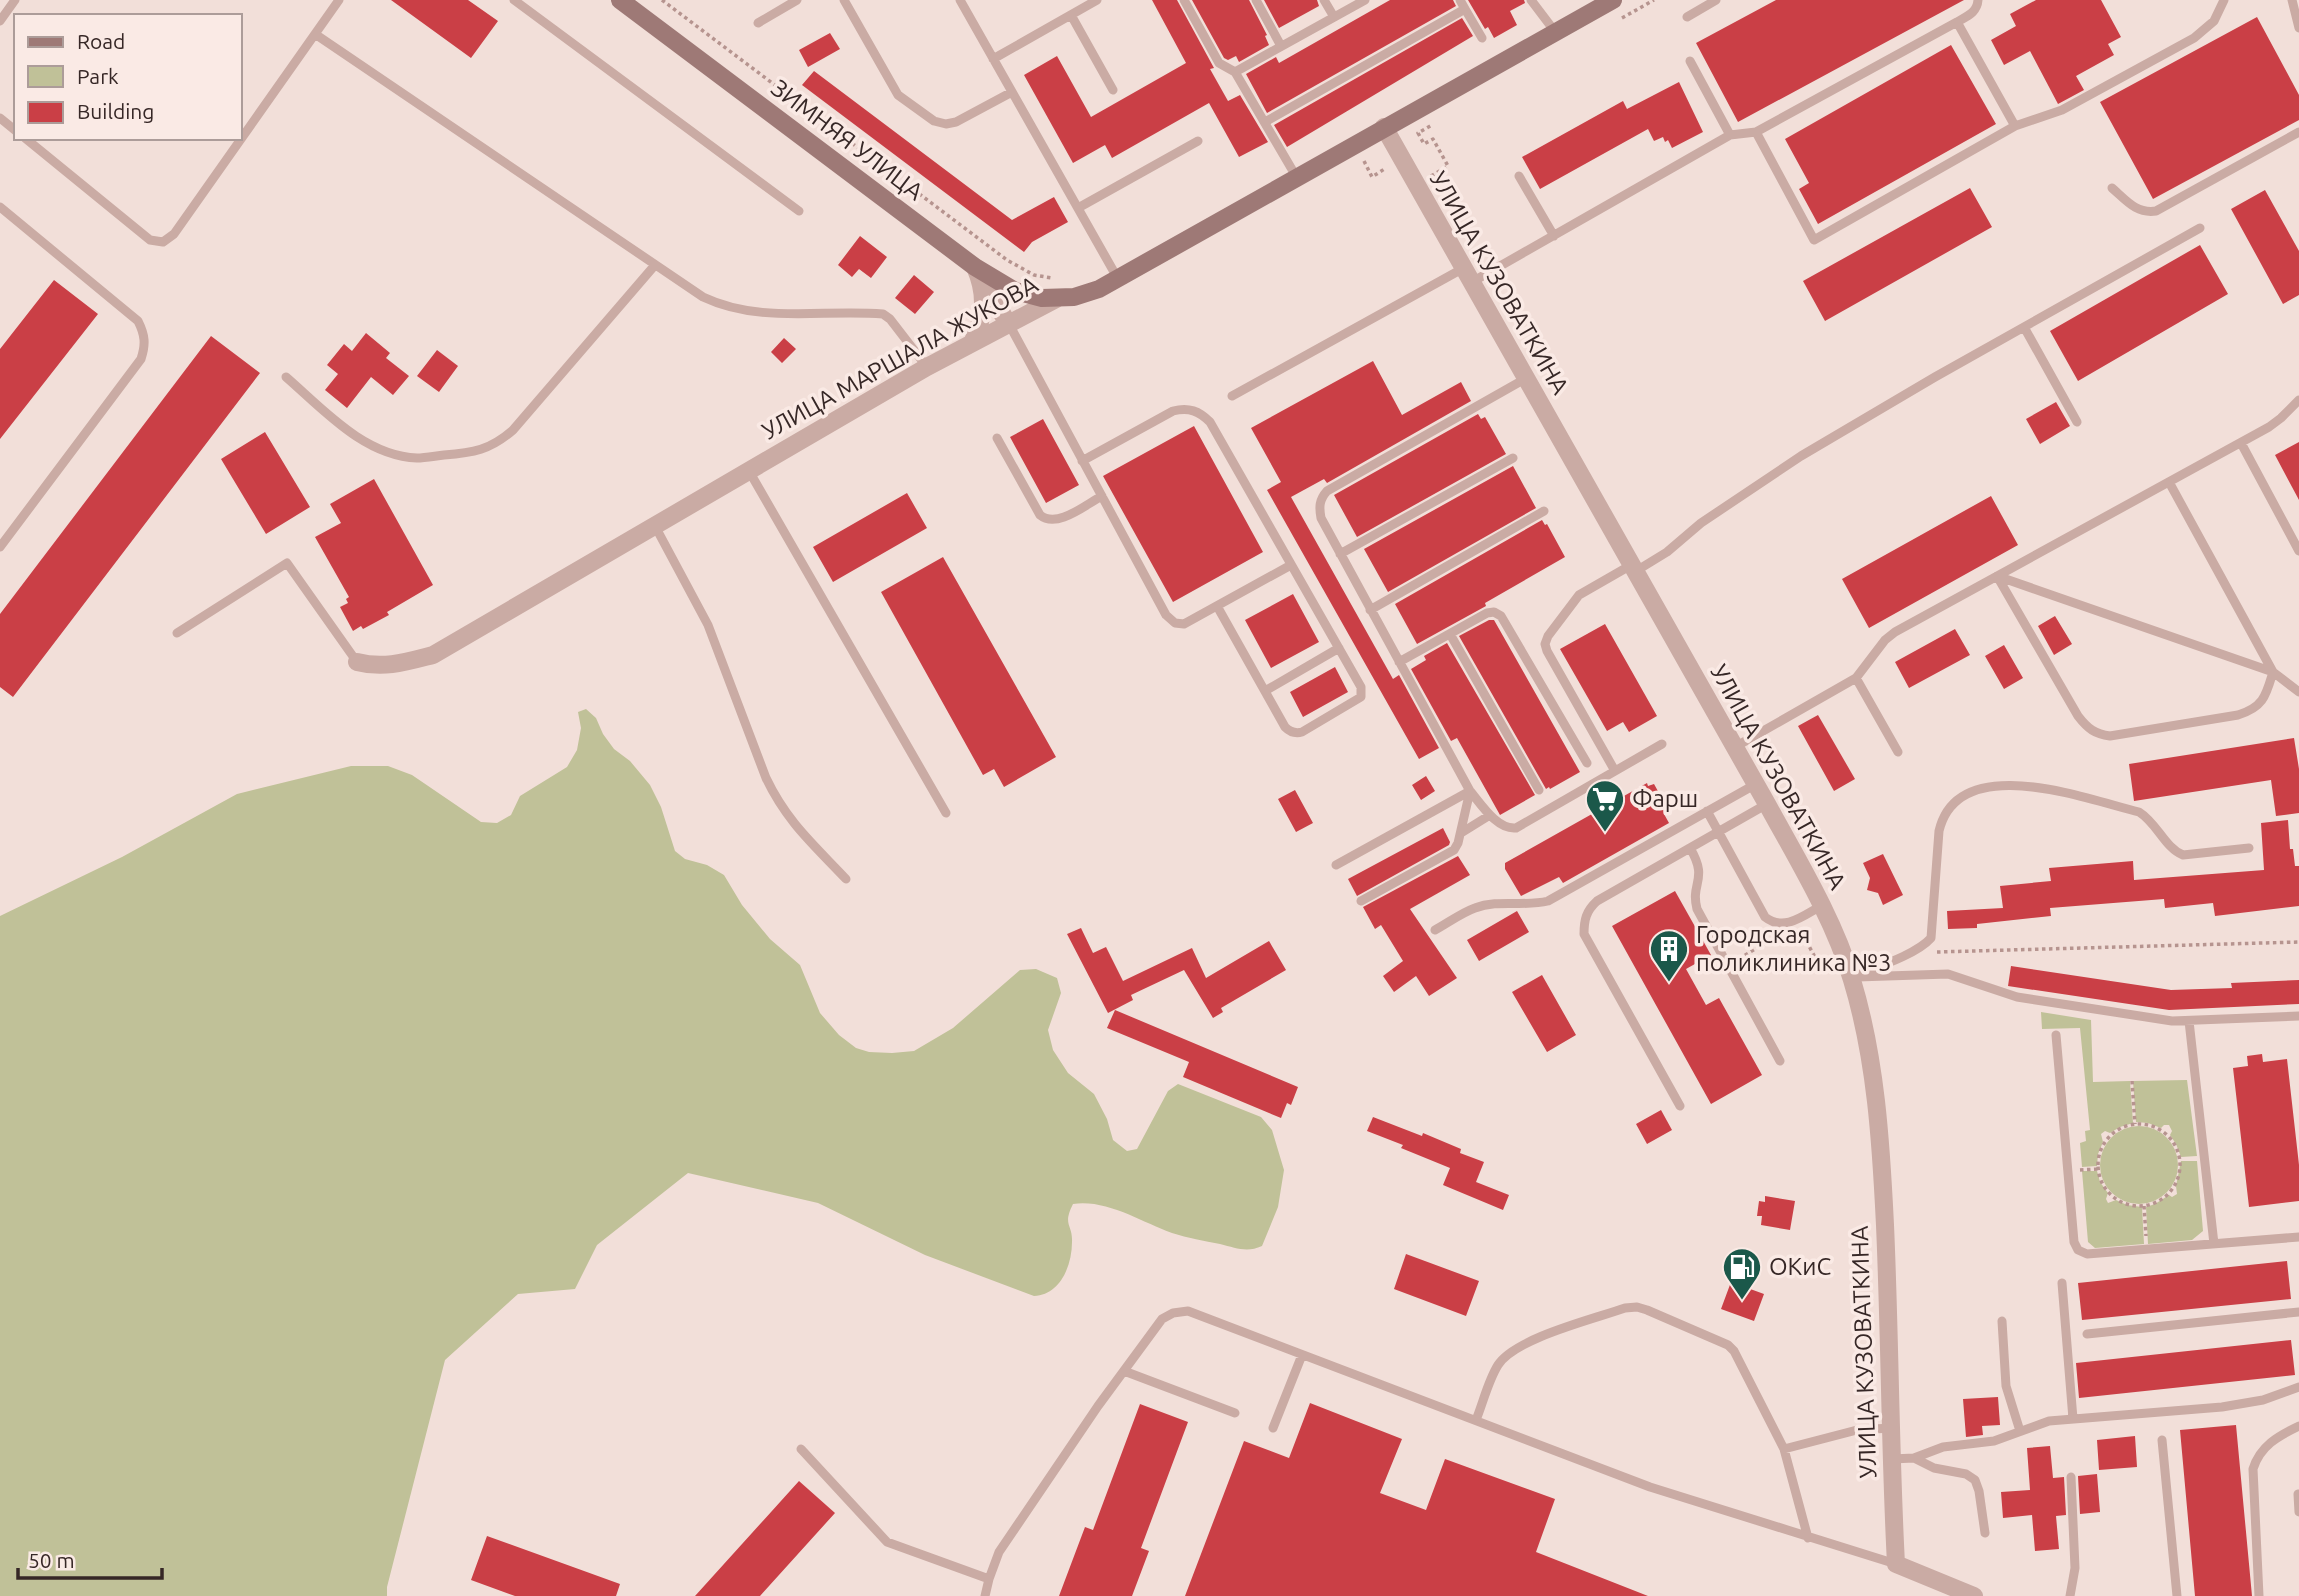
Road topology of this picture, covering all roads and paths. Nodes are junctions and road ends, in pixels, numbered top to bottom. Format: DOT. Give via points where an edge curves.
graph roads {
  1 [pos="15,0"];
  2 [pos="339,0"];
  3 [pos="514,0"];
  4 [pos="620,0"];
  5 [pos="662,0"];
  6 [pos="797,0"];
  7 [pos="844,0"];
  8 [pos="960,0"];
  9 [pos="1097,0"];
  10 [pos="1184,0"];
  11 [pos="1256,0"];
  12 [pos="1324,0"];
  13 [pos="1365,0"];
  14 [pos="1460,0"];
  15 [pos="1531,0"];
  16 [pos="1613,0"];
  17 [pos="1716,0"];
  18 [pos="1978,0"];
  19 [pos="2224,0"];
  20 [pos="2292,0"];
  21 [pos="1465,9"];
  22 [pos="1072,15"];
  23 [pos="1334,17"];
  24 [pos="1687,17"];
  25 [pos="0,21"];
  26 [pos="1956,22"];
  27 [pos="758,23"];
  28 [pos="2299,28"];
  29 [pos="1556,33"];
  30 [pos="315,34"];
  31 [pos="1482,38"];
  32 [pos="1281,46"];
  33 [pos="993,59"];
  34 [pos="1690,61"];
  35 [pos="1235,72"];
  36 [pos="1113,90"];
  37 [pos="1012,92"];
  38 [pos="0,118"];
  39 [pos="1265,122"];
  40 [pos="2015,126"];
  41 [pos="1384,127"];
  42 [pos="14,129"];
  43 [pos="1756,132"];
  44 [pos="2299,132"];
  45 [pos="1418,133"];
  46 [pos="1730,135"];
  47 [pos="242,138"];
  48 [pos="27,140"];
  49 [pos="240,140"];
  50 [pos="1198,141"];
  51 [pos="1519,176"];
  52 [pos="1297,178"];
  53 [pos="1415,184"];
  54 [pos="2112,188"];
  55 [pos="0,207"];
  56 [pos="1078,208"];
  57 [pos="799,211"];
  58 [pos="2200,228"];
  59 [pos="1554,236"];
  60 [pos="655,265"];
  61 [pos="975,267"];
  62 [pos="1466,276"];
  63 [pos="1061,278"];
  64 [pos="1118,279"];
  65 [pos="1056,299"];
  66 [pos="1008,324"];
  67 [pos="2024,327"];
  68 [pos="972,343"];
  69 [pos="927,367"];
  70 [pos="286,377"];
  71 [pos="1525,379"];
  72 [pos="1233,396"];
  73 [pos="2299,400"];
  74 [pos="2077,422"];
  75 [pos="997,438"];
  76 [pos="2241,443"];
  77 [pos="1513,458"];
  78 [pos="1082,461"];
  79 [pos="749,471"];
  80 [pos="2169,482"];
  81 [pos="1102,496"];
  82 [pos="1544,511"];
  83 [pos="655,526"];
  84 [pos="0,547"];
  85 [pos="2299,551"];
  86 [pos="1340,554"];
  87 [pos="1291,565"];
  88 [pos="1634,568"];
  89 [pos="1997,576"];
  90 [pos="1217,606"];
  91 [pos="1370,610"];
  92 [pos="177,633"];
  93 [pos="1450,634"];
  94 [pos="1339,648"];
  95 [pos="357,662"];
  96 [pos="1399,662"];
  97 [pos="2273,672"];
  98 [pos="1856,678"];
  99 [pos="1265,691"];
  100 [pos="2299,692"];
  101 [pos="1662,744"];
  102 [pos="1735,747"];
  103 [pos="1898,752"];
  104 [pos="1587,763"];
  105 [pos="1615,771"];
  106 [pos="1755,784"];
  107 [pos="1539,790"];
  108 [pos="1470,791"];
  109 [pos="1767,804"];
  110 [pos="1707,811"];
  111 [pos="946,813"];
  112 [pos="1490,815"];
  113 [pos="1719,832"];
  114 [pos="1461,833"];
  115 [pos="1690,848"];
  116 [pos="2249,848"];
  117 [pos="1336,866"];
  118 [pos="846,879"];
  119 [pos="1361,901"];
  120 [pos="1821,906"];
  121 [pos="1750,920"];
  122 [pos="1435,930"];
  123 [pos="2299,942"];
  124 [pos="1763,944"];
  125 [pos="1906,954"];
  126 [pos="1728,965"];
  127 [pos="1849,970"];
  128 [pos="2299,1016"];
  129 [pos="2189,1021"];
  130 [pos="2056,1035"];
  131 [pos="1780,1060"];
  132 [pos="2132,1081"];
  133 [pos="1679,1106"];
  134 [pos="2134,1124"];
  135 [pos="2144,1205"];
  136 [pos="2299,1237"];
  137 [pos="2214,1244"];
  138 [pos="2147,1249"];
  139 [pos="2062,1283"];
  140 [pos="2299,1312"];
  141 [pos="2002,1321"];
  142 [pos="2087,1334"];
  143 [pos="1302,1354"];
  144 [pos="1124,1371"];
  145 [pos="2299,1387"];
  146 [pos="1235,1413"];
  147 [pos="2073,1419"];
  148 [pos="1476,1420"];
  149 [pos="2299,1426"];
  150 [pos="1273,1428"];
  151 [pos="1891,1428"];
  152 [pos="2020,1431"];
  153 [pos="2162,1440"];
  154 [pos="801,1449"];
  155 [pos="1783,1449"];
  156 [pos="1914,1458"];
  157 [pos="1892,1459"];
  158 [pos="2071,1477"];
  159 [pos="2298,1493"];
  160 [pos="2299,1512"];
  161 [pos="1985,1533"];
  162 [pos="1808,1538"];
  163 [pos="1896,1564"];
  164 [pos="989,1578"];
  165 [pos="985,1596"];
  166 [pos="1974,1596"];
  167 [pos="2070,1596"];
  168 [pos="2177,1596"];
  169 [pos="2259,1596"];
  1 -- 25 [label="lane"];
  2 -- 30 [label="lane"];
  3 -- 57 [label="lane"];
  4 -- 61 [label="main road, ЗИМНЯЯ УЛИЦА"];
  5 -- 63 [label="path" via="1007,260 1034,275"];
  6 -- 27 [label="lane"];
  7 -- 37 [label="lane" via="898,95 934,121 956,122"];
  8 -- 33 [label="lane"];
  9 -- 22 [label="lane"];
  10 -- 35 [label="lane" via="1219,63"];
  11 -- 32 [label="lane"];
  12 -- 23 [label="lane"];
  13 -- 23 [label="lane"];
  14 -- 21 [label="lane"];
  15 -- 29 [label="lane"];
  16 -- 29 [label="main road, УЛИЦА МАРШАЛА ЖУКОВА"];
  17 -- 24 [label="lane"];
  18 -- 26 [label="lane" via="1972,13"];
  19 -- 40 [label="lane" via="2214,21 2194,38 2062,110"];
  20 -- 28 [label="lane"];
  21 -- 31 [label="lane"];
  21 -- 39 [label="lane"];
  22 -- 33 [label="lane"];
  22 -- 36 [label="lane"];
  23 -- 32 [label="lane"];
  26 -- 40 [label="lane"];
  26 -- 43 [label="lane"];
  29 -- 41 [label="main road, УЛИЦА МАРШАЛА ЖУКОВА"];
  30 -- 47 [label="lane"];
  30 -- 60 [label="lane"];
  32 -- 35 [label="lane"];
  33 -- 37 [label="lane"];
  34 -- 46 [label="lane"];
  35 -- 39 [label="lane"];
  37 -- 56 [label="lane"];
  38 -- 42 [label="lane"];
  39 -- 52 [label="lane"];
  40 -- 43 [label="lane" via="1814,240"];
  41 -- 52 [label="main road, УЛИЦА МАРШАЛА ЖУКОВА"];
  41 -- 53 [label="street, УЛИЦА КУЗОВАТКИНА"];
  43 -- 46 [label="lane"];
  44 -- 54 [label="lane" via="2156,211 2134,209"];
  45 -- 53 [label="path" via="1424,144 1433,139 1448,166"];
  46 -- 59 [label="lane"];
  48 -- 49 [label="lane" via="150,240 163,242 174,234"];
  50 -- 56 [label="lane"];
  51 -- 59 [label="lane"];
  52 -- 64 [label="main road, УЛИЦА МАРШАЛА ЖУКОВА"];
  53 -- 62 [label="street, УЛИЦА КУЗОВАТКИНА"];
  55 -- 84 [label="lane" via="138,321 145,347 141,359"];
  56 -- 64 [label="lane"];
  58 -- 67 [label="lane"];
  59 -- 62 [label="lane"];
  60 -- 69 [label="lane" via="703,297 733,308 779,314 883,314"];
  60 -- 70 [label="lane" via="513,430 475,453 417,458 386,453 350,432"];
  61 -- 65 [label="main road, ЗИМНЯЯ УЛИЦА" via="1015,291"];
  61 -- 66 [label="street"];
  61 -- 68 [label="street" via="982,282 984,309"];
  62 -- 71 [label="street, УЛИЦА КУЗОВАТКИНА"];
  62 -- 72 [label="lane"];
  64 -- 65 [label="main road, УЛИЦА МАРШАЛА ЖУКОВА" via="1087,293"];
  65 -- 66 [label="street, УЛИЦА МАРШАЛА ЖУКОВА"];
  66 -- 68 [label="street, УЛИЦА МАРШАЛА ЖУКОВА"];
  66 -- 78 [label="lane"];
  67 -- 74 [label="lane"];
  67 -- 88 [label="lane" via="1801,456 1701,523 1667,552"];
  68 -- 69 [label="street, УЛИЦА МАРШАЛА ЖУКОВА"];
  69 -- 79 [label="street, УЛИЦА МАРШАЛА ЖУКОВА"];
  71 -- 86 [label="lane" via="1327,491 1321,497 1321,519"];
  71 -- 88 [label="street, УЛИЦА КУЗОВАТКИНА"];
  73 -- 76 [label="lane" via="2281,418"];
  75 -- 81 [label="lane" via="1045,519 1059,520"];
  76 -- 80 [label="lane"];
  76 -- 85 [label="lane"];
  77 -- 86 [label="lane"];
  78 -- 81 [label="lane"];
  78 -- 87 [label="lane" via="1173,411 1202,414"];
  79 -- 83 [label="street, УЛИЦА МАРШАЛА ЖУКОВА"];
  79 -- 111 [label="lane"];
  80 -- 89 [label="lane"];
  80 -- 97 [label="lane"];
  81 -- 90 [label="lane" via="1166,615 1184,624"];
  82 -- 91 [label="lane"];
  83 -- 95 [label="street, УЛИЦА МАРШАЛА ЖУКОВА" via="433,654 402,664"];
  83 -- 118 [label="lane" via="708,625 777,801"];
  86 -- 91 [label="lane"];
  87 -- 90 [label="lane"];
  87 -- 94 [label="lane"];
  88 -- 102 [label="street, УЛИЦА КУЗОВАТКИНА"];
  88 -- 105 [label="lane" via="1579,595 1545,644"];
  89 -- 97 [label="lane"];
  89 -- 97 [label="lane" via="2078,716 2097,734 2110,736 2253,710 2266,694"];
  89 -- 98 [label="lane" via="1895,632"];
  90 -- 99 [label="lane"];
  91 -- 96 [label="lane"];
  92 -- 95 [label="lane" via="287,563"];
  93 -- 96 [label="lane"];
  93 -- 104 [label="lane" via="1487,613 1501,616"];
  93 -- 107 [label="lane"];
  94 -- 99 [label="lane"];
  94 -- 99 [label="lane" via="1361,687 1358,700 1297,733 1285,727"];
  96 -- 108 [label="lane"];
  97 -- 100 [label="lane"];
  98 -- 102 [label="lane"];
  98 -- 103 [label="lane"];
  101 -- 105 [label="lane"];
  102 -- 106 [label="street, УЛИЦА КУЗОВАТКИНА"];
  105 -- 112 [label="lane" via="1516,828 1505,827"];
  106 -- 109 [label="street, УЛИЦА КУЗОВАТКИНА"];
  106 -- 110 [label="lane"];
  108 -- 112 [label="lane"];
  108 -- 114 [label="lane"];
  108 -- 117 [label="lane"];
  109 -- 113 [label="lane"];
  109 -- 120 [label="street, УЛИЦА КУЗОВАТКИНА"];
  110 -- 113 [label="lane"];
  110 -- 122 [label="lane" via="1548,901 1475,908"];
  112 -- 114 [label="lane"];
  113 -- 115 [label="lane"];
  113 -- 120 [label="lane" via="1772,923 1789,923"];
  114 -- 119 [label="lane" via="1454,850"];
  115 -- 126 [label="lane" via="1700,869 1694,899 1697,909"];
  115 -- 133 [label="lane" via="1597,901 1584,922 1584,934"];
  116 -- 125 [label="lane" via="2183,855 2139,812 2032,786 1996,785 1975,790 1949,806 1943,816 1932,934"];
  120 -- 127 [label="street, УЛИЦА КУЗОВАТКИНА"];
  121 -- 124 [label="path"];
  123 -- 125 [label="path"];
  124 -- 126 [label="path"];
  124 -- 127 [label="path" via="1789,934 1804,935 1823,972"];
  125 -- 127 [label="lane"];
  126 -- 131 [label="lane"];
  127 -- 129 [label="lane" via="1948,974 2017,997"];
  127 -- 151 [label="street, УЛИЦА КУЗОВАТКИНА" via="1864,1021 1875,1088 1884,1198"];
  128 -- 129 [label="lane"];
  129 -- 137 [label="lane"];
  130 -- 138 [label="lane" via="2074,1242 2087,1254"];
  132 -- 134 [label="path"];
  134 -- 135 [label="path" via="2166,1134 2179,1158 2171,1190"];
  134 -- 135 [label="path" via="2109,1136 2098,1168 2115,1197"];
  135 -- 138 [label="path"];
  136 -- 137 [label="lane"];
  137 -- 138 [label="lane"];
  139 -- 147 [label="lane"];
  140 -- 142 [label="lane"];
  141 -- 152 [label="lane" via="2006,1386"];
  143 -- 144 [label="lane" via="1188,1311 1162,1319"];
  143 -- 148 [label="lane"];
  143 -- 150 [label="lane"];
  144 -- 146 [label="lane"];
  144 -- 164 [label="lane" via="999,1552"];
  145 -- 147 [label="lane" via="2263,1400 2222,1407"];
  147 -- 152 [label="lane"];
  148 -- 155 [label="lane" via="1497,1365 1508,1353 1529,1341 1637,1307 1734,1351"];
  148 -- 162 [label="lane" via="1650,1487"];
  149 -- 169 [label="lane" via="2262,1449 2253,1469"];
  151 -- 155 [label="lane" via="1857,1430"];
  151 -- 157 [label="street, УЛИЦА КУЗОВАТКИНА"];
  152 -- 156 [label="lane" via="1983,1443 1933,1449"];
  153 -- 168 [label="lane"];
  154 -- 164 [label="lane" via="887,1542"];
  155 -- 162 [label="lane"];
  156 -- 157 [label="lane"];
  156 -- 161 [label="lane" via="1975,1480"];
  157 -- 163 [label="street, УЛИЦА КУЗОВАТКИНА"];
  158 -- 167 [label="lane" via="2075,1568"];
  159 -- 160 [label="lane"];
  162 -- 163 [label="lane"];
  163 -- 166 [label="street"];
  164 -- 165 [label="lane"];
}
